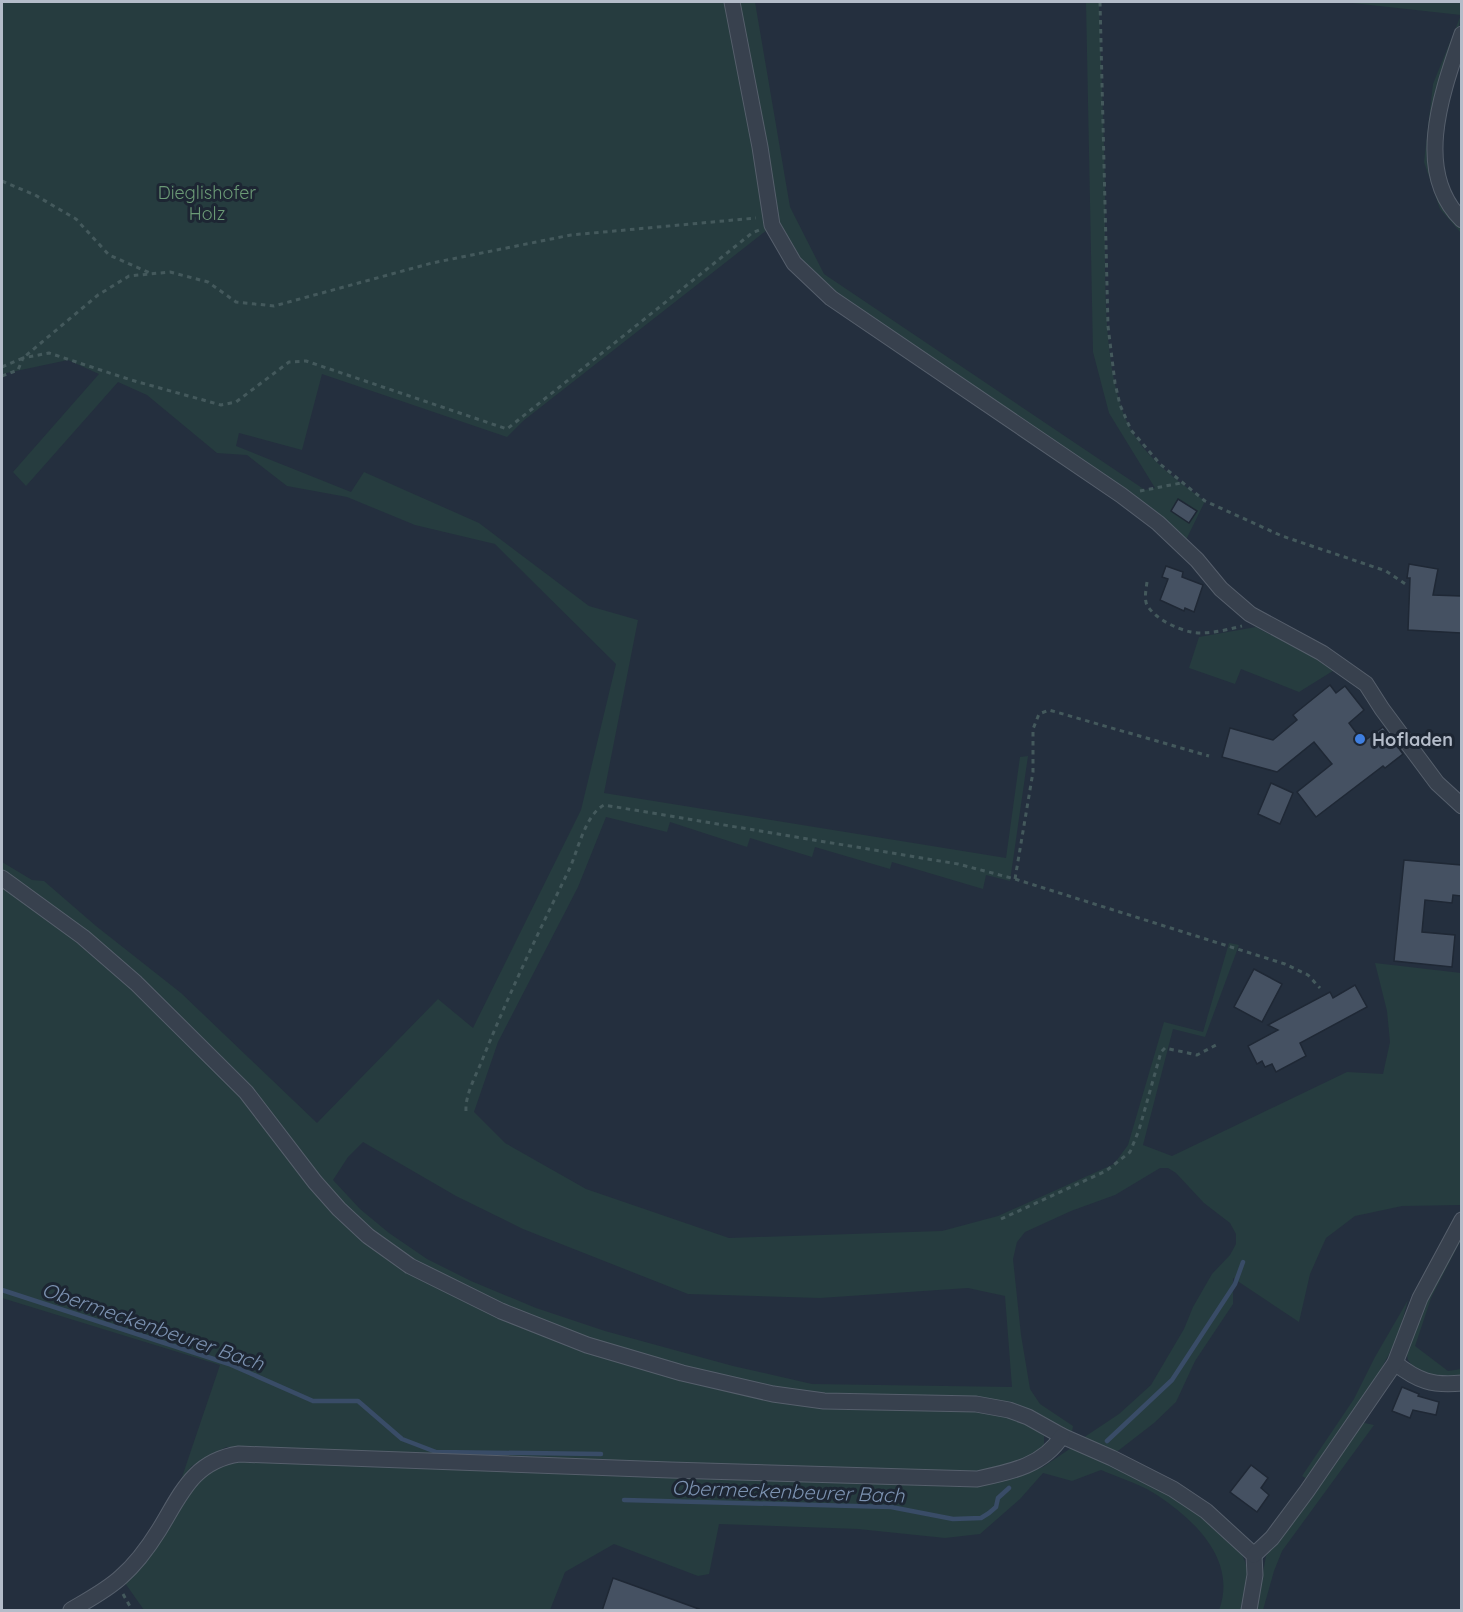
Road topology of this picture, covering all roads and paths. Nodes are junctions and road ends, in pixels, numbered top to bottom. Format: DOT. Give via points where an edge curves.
graph roads {
  1 [pos="732,2"];
  2 [pos="1100,2"];
  3 [pos="1461,34"];
  4 [pos="2,182"];
  5 [pos="1461,220"];
  6 [pos="771,221"];
  7 [pos="152,274"];
  8 [pos="23,358"];
  9 [pos="2,367"];
  10 [pos="2,376"];
  11 [pos="1181,483"];
  12 [pos="1121,495"];
  13 [pos="1147,582"];
  14 [pos="1407,585"];
  15 [pos="1250,614"];
  16 [pos="1209,756"];
  17 [pos="1461,806"];
  18 [pos="2,878"];
  19 [pos="1015,879"];
  20 [pos="1320,988"];
  21 [pos="1216,1046"];
  22 [pos="466,1111"];
  23 [pos="1001,1219"];
  24 [pos="1461,1220"];
  25 [pos="1395,1363"];
  26 [pos="1461,1383"];
  27 [pos="1062,1436"];
  28 [pos="1254,1555"];
  29 [pos="71,1611"];
  30 [pos="1249,1611"];
  1 -- 6 [label="street"];
  2 -- 11 [label="path" via="1108,326 1115,383 1131,430"];
  3 -- 5 [label="street" via="1442,94 1436,159 1445,198"];
  4 -- 7 [label="path" via="35,195 76,219 109,255"];
  6 -- 7 [label="path" via="571,235 432,263 274,306 236,302 208,282 170,272"];
  6 -- 8 [label="path" via="507,429 306,361 289,362 236,402 220,405 49,353"];
  6 -- 12 [label="street" via="794,263 831,298"];
  7 -- 8 [label="path" via="129,276 98,295"];
  8 -- 9 [label="path"];
  8 -- 10 [label="path" via="18,370"];
  11 -- 12 [label="path"];
  11 -- 14 [label="path" via="1234,516 1386,571"];
  12 -- 15 [label="street" via="1158,523"];
  13 -- 15 [label="path" via="1147,604 1157,616 1191,632 1227,630 1247,624"];
  15 -- 17 [label="street" via="1322,653 1366,684 1437,783"];
  16 -- 19 [label="path" via="1049,710 1039,714 1033,729 1033,772"];
  18 -- 27 [label="street" via="83,937 188,1032 246,1092 315,1182 368,1236 410,1266 501,1311 587,1345 712,1381 824,1401 984,1405 1028,1417"];
  19 -- 20 [label="path" via="1285,964 1308,975"];
  19 -- 22 [label="path" via="958,864 604,805 588,820 577,855 493,1033"];
  21 -- 23 [label="path" via="1197,1055 1165,1048 1130,1152 1106,1172"];
  24 -- 25 [label="street" via="1420,1298"];
  25 -- 26 [label="street" via="1422,1381"];
  25 -- 28 [label="street" via="1307,1491 1272,1538"];
  27 -- 28 [label="street" via="1173,1489 1206,1511"];
  27 -- 29 [label="street" via="1038,1460 1007,1473 977,1479 226,1456 196,1474 159,1530 121,1577"];
  28 -- 30 [label="street"];
}
